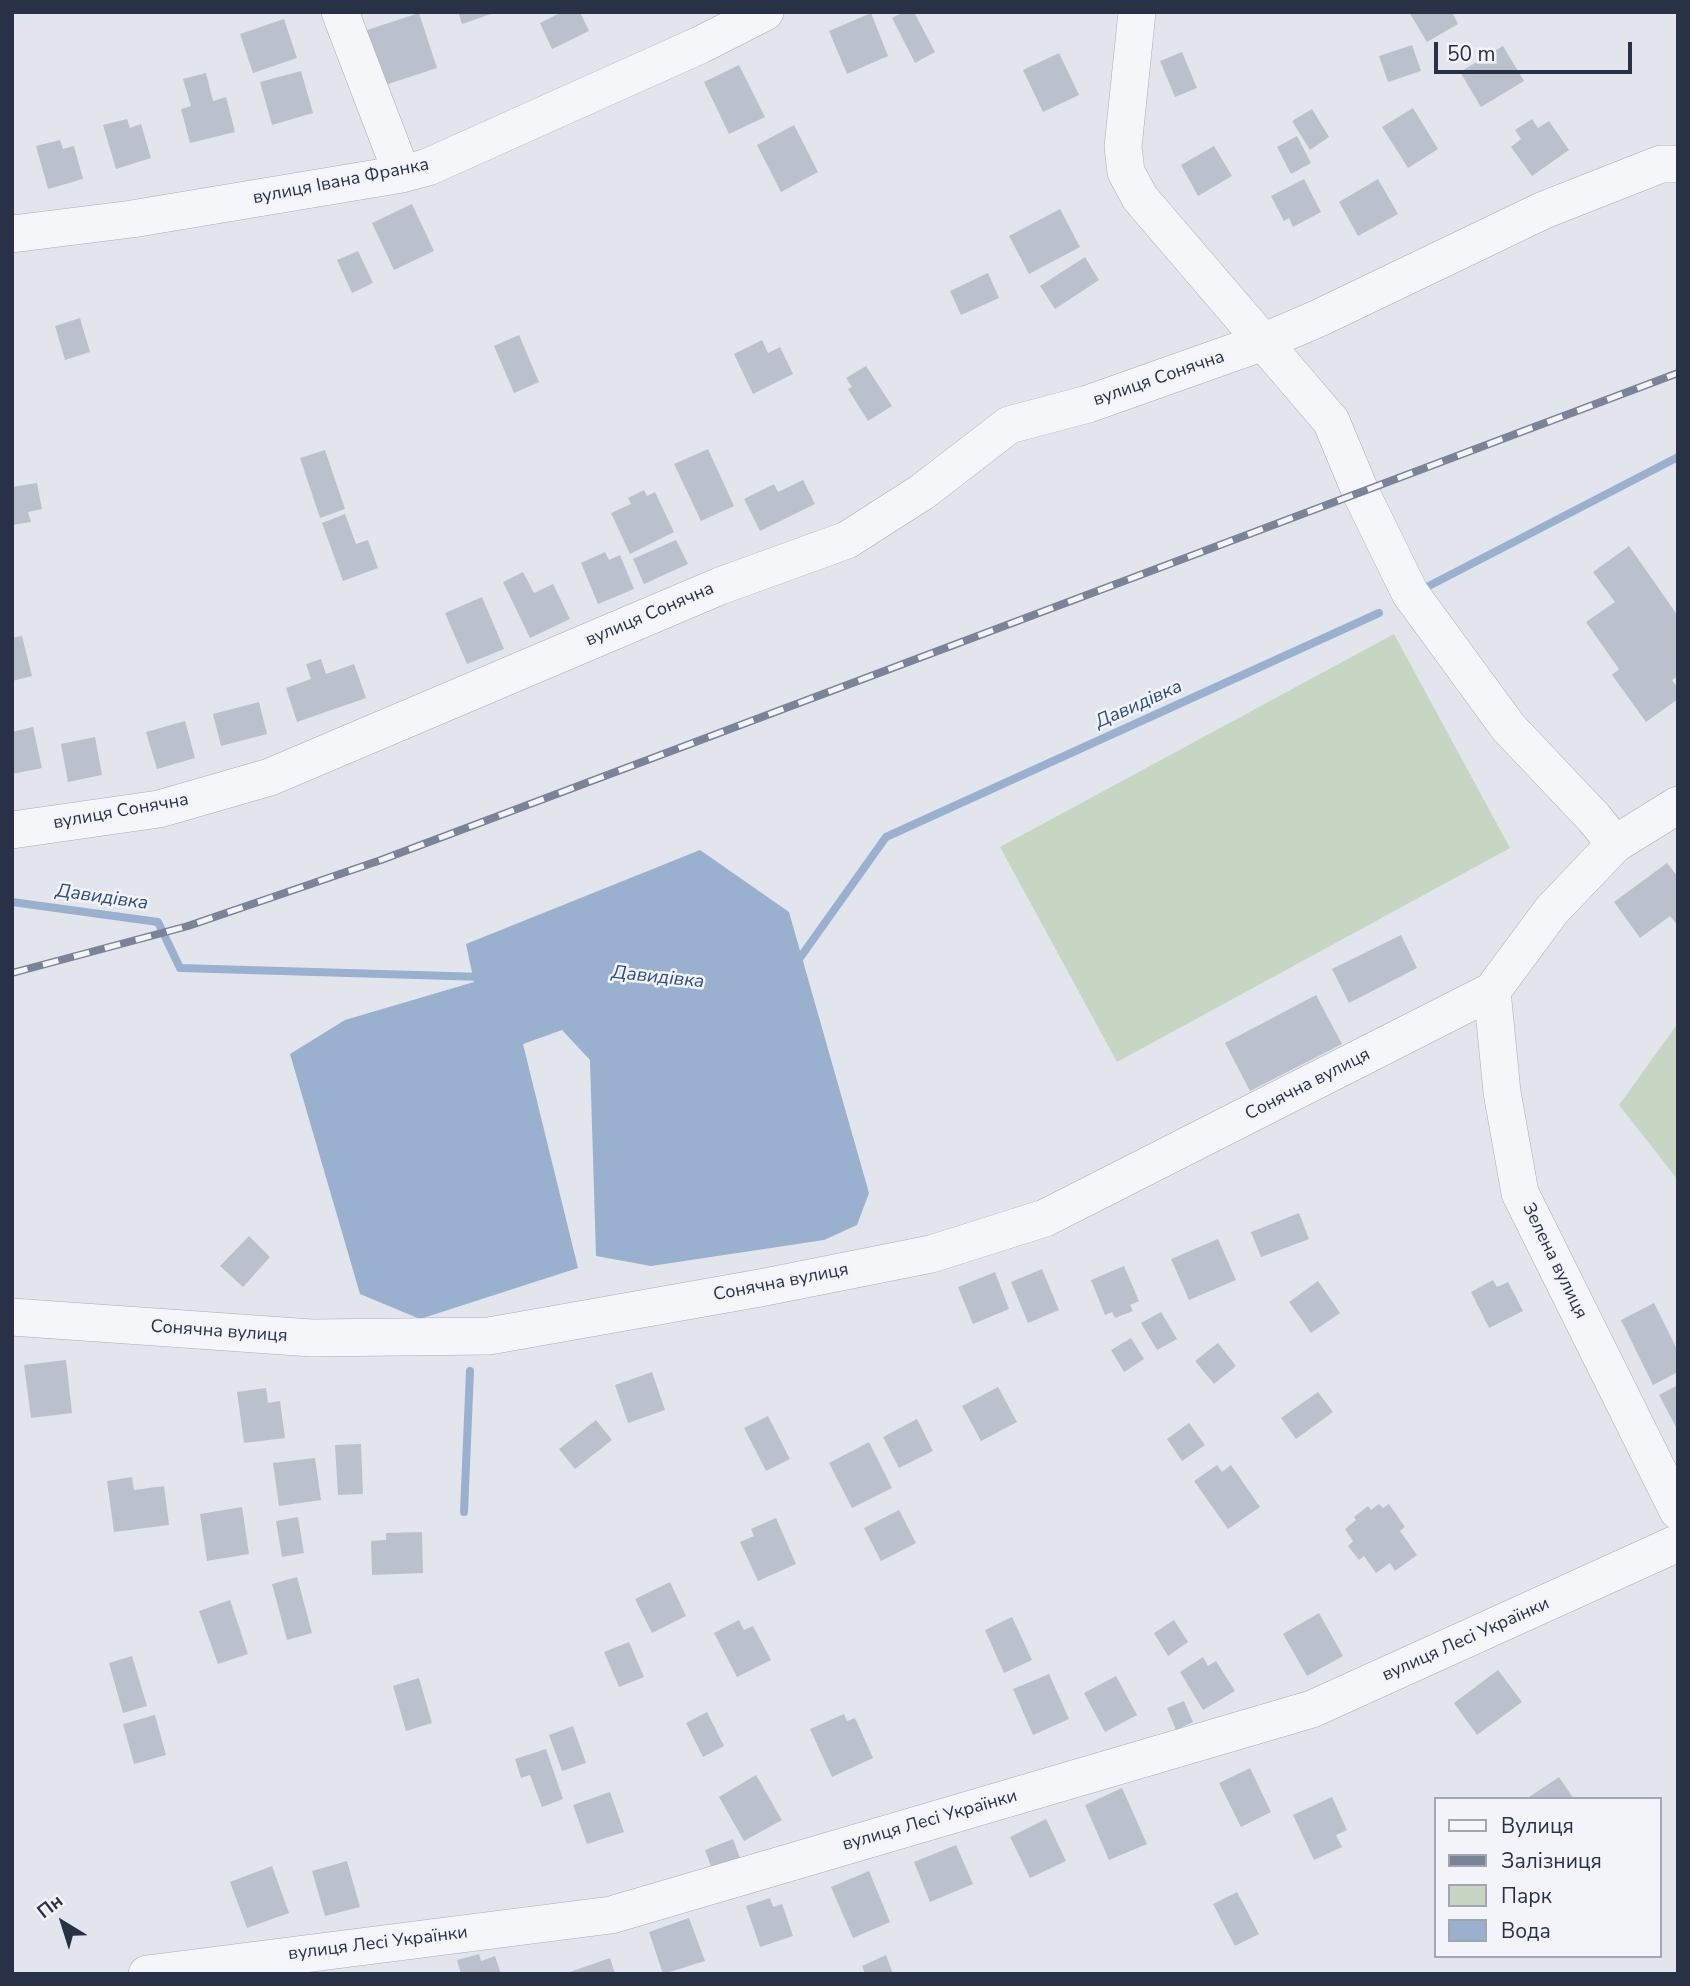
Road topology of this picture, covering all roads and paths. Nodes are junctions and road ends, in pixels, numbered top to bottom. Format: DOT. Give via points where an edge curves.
graph roads {
  1 [pos="340,12"];
  2 [pos="765,12"];
  3 [pos="1137,12"];
  4 [pos="1678,164"];
  5 [pos="402,174"];
  6 [pos="12,234"];
  7 [pos="1263,342"];
  8 [pos="1678,805"];
  9 [pos="12,830"];
  10 [pos="1615,844"];
  11 [pos="1492,991"];
  12 [pos="12,1317"];
  13 [pos="1678,1511"];
  14 [pos="1678,1543"];
  15 [pos="147,1974"];
  1 -- 5 [label="street"];
  2 -- 5 [label="street, вулиця Івана Франка" via="441,162"];
  3 -- 7 [label="street" via="1122,147 1126,172 1140,198"];
  4 -- 7 [label="street, вулиця Сонячна" via="1661,164 1544,210"];
  5 -- 6 [label="street, вулиця Івана Франка"];
  7 -- 9 [label="street, вулиця Сонячна" via="1088,404 1009,425 922,492 847,540 720,586 270,777 159,809"];
  7 -- 10 [label="street" via="1331,421 1410,593 1508,727"];
  8 -- 10 [label="street"];
  10 -- 11 [label="street" via="1552,910"];
  11 -- 12 [label="street, Сонячна вулиця" via="1045,1219 931,1254 489,1336 312,1338"];
  11 -- 13 [label="street, Зелена вулиця" via="1502,1092 1520,1193"];
  14 -- 15 [label="street, вулиця Лесі Українки" via="1312,1709 611,1915"];
}
